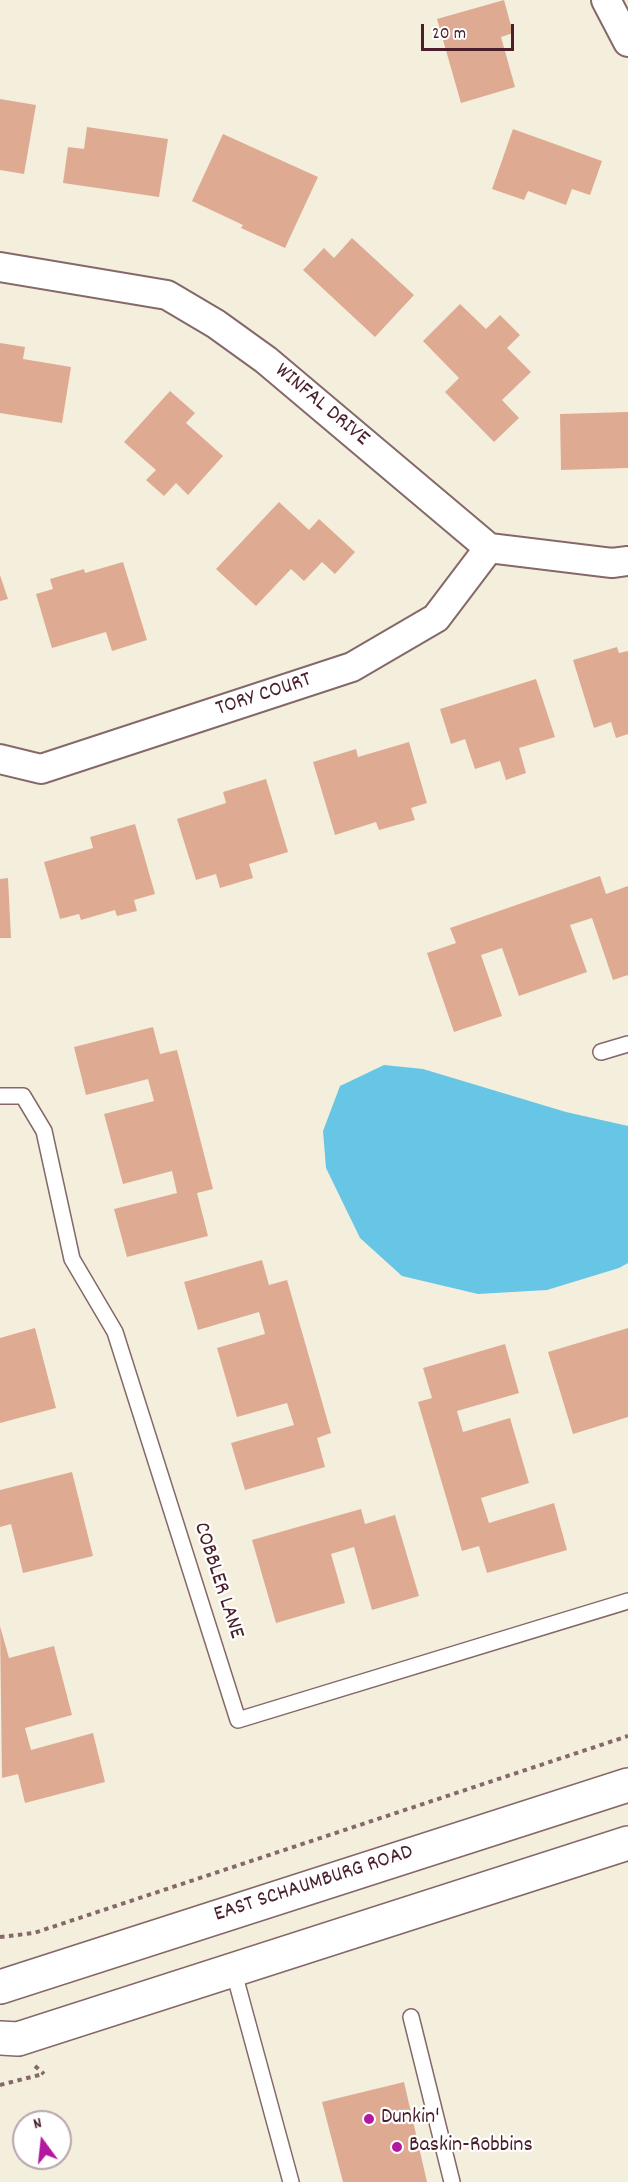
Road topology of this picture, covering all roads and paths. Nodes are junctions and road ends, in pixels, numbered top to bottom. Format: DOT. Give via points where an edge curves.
graph roads {
  1 [pos="606,0"];
  2 [pos="628,42"];
  3 [pos="0,267"];
  4 [pos="489,548"];
  5 [pos="628,561"];
  6 [pos="0,759"];
  7 [pos="628,1044"];
  8 [pos="601,1052"];
  9 [pos="0,1096"];
  10 [pos="628,1601"];
  11 [pos="628,1736"];
  12 [pos="628,1785"];
  13 [pos="628,1843"];
  14 [pos="0,1938"];
  15 [pos="233,1968"];
  16 [pos="0,1987"];
  17 [pos="411,2017"];
  18 [pos="0,2038"];
  19 [pos="44,2074"];
  20 [pos="0,2085"];
  21 [pos="291,2182"];
  22 [pos="452,2182"];
  1 -- 2 [label="street"];
  3 -- 4 [label="street, WINFAL DRIVE" via="167,295 266,360"];
  4 -- 5 [label="street"];
  4 -- 6 [label="street, TORY COURT" via="436,618 352,667 41,769"];
  7 -- 8 [label="lane"];
  9 -- 10 [label="lane, COBBLER LANE" via="23,1096 44,1131 72,1259 115,1332 238,1720"];
  11 -- 14 [label="path" via="34,1934"];
  12 -- 16 [label="main road, EAST SCHAUMBURG ROAD"];
  13 -- 15 [label="main road"];
  15 -- 18 [label="main road" via="18,2039"];
  15 -- 21 [label="lane"];
  17 -- 22 [label="lane"];
  19 -- 20 [label="path"];
}
